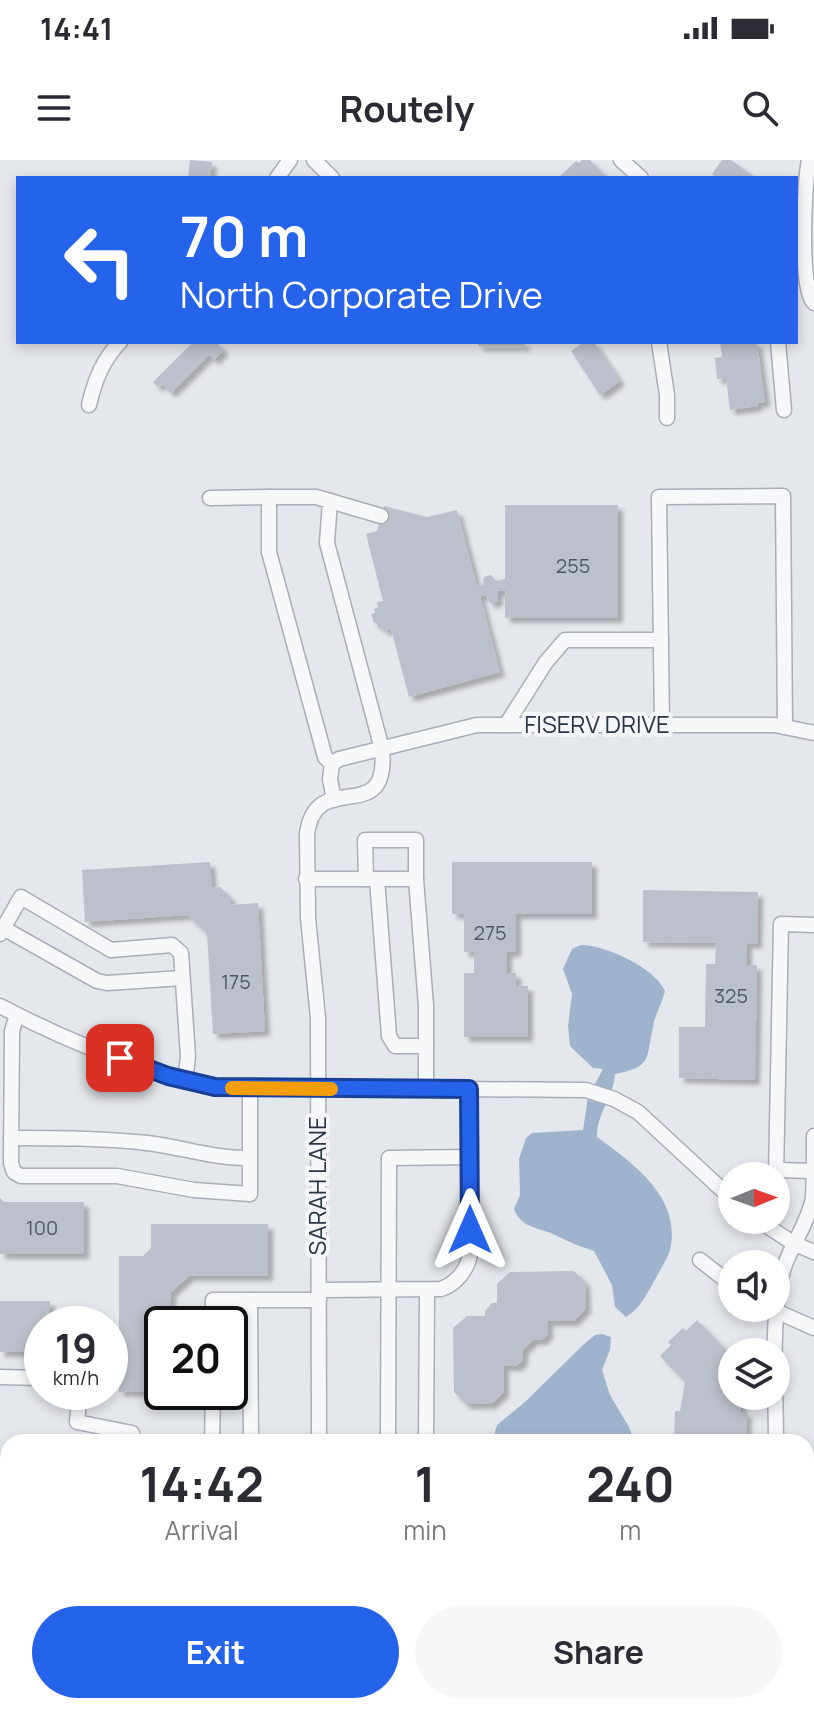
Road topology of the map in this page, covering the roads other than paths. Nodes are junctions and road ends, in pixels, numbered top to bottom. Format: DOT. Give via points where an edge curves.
graph roads {
  1 [pos="314,160"];
  2 [pos="621,160"];
  3 [pos="809,160"];
  4 [pos="330,176"];
  5 [pos="639,176"];
  6 [pos="805,225"];
  7 [pos="814,245"];
  8 [pos="814,303"];
  9 [pos="118,344"];
  10 [pos="659,344"];
  11 [pos="778,344"];
  12 [pos="89,405"];
  13 [pos="784,410"];
  14 [pos="667,418"];
  15 [pos="269,497"];
  16 [pos="210,498"];
  17 [pos="330,501"];
  18 [pos="381,516"];
  19 [pos="661,640"];
  20 [pos="506,725"];
  21 [pos="662,725"];
  22 [pos="785,727"];
  23 [pos="814,733"];
  24 [pos="382,749"];
  25 [pos="332,764"];
  26 [pos="334,800"];
  27 [pos="306,879"];
  28 [pos="371,879"];
  29 [pos="416,879"];
  30 [pos="814,925"];
  31 [pos="2,931"];
  32 [pos="182,978"];
  33 [pos="0,1006"];
  34 [pos="17,1015"];
  35 [pos="426,1046"];
  36 [pos="185,1081"];
  37 [pos="250,1089"];
  38 [pos="318,1089"];
  39 [pos="426,1089"];
  40 [pos="469,1089"];
  41 [pos="814,1136"];
  42 [pos="11,1138"];
  43 [pos="470,1157"];
  44 [pos="250,1158"];
  45 [pos="776,1162"];
  46 [pos="813,1171"];
  47 [pos="790,1172"];
  48 [pos="718,1186"];
  49 [pos="779,1234"];
  50 [pos="793,1243"];
  51 [pos="790,1252"];
  52 [pos="814,1252"];
  53 [pos="700,1260"];
  54 [pos="718,1274"];
  55 [pos="389,1289"];
  56 [pos="427,1290"];
  57 [pos="319,1295"];
  58 [pos="250,1300"];
  59 [pos="213,1306"];
  60 [pos="790,1317"];
  61 [pos="773,1322"];
  62 [pos="814,1328"];
  63 [pos="0,1377"];
  64 [pos="24,1378"];
  65 [pos="78,1410"];
  66 [pos="213,1410"];
  67 [pos="132,1434"];
  68 [pos="212,1434"];
  69 [pos="251,1434"];
  70 [pos="319,1434"];
  71 [pos="388,1434"];
  72 [pos="426,1434"];
  73 [pos="776,1434"];
  1 -- 4 [label="street"];
  2 -- 5 [label="street"];
  3 -- 6 [label="street"];
  6 -- 7 [label="street"];
  6 -- 8 [label="street" via="808,297"];
  9 -- 12 [label="street" via="97,376"];
  10 -- 14 [label="street"];
  11 -- 13 [label="street"];
  15 -- 16 [label="street"];
  15 -- 17 [label="street"];
  15 -- 25 [label="street" via="269,552 325,757"];
  17 -- 18 [label="street"];
  17 -- 24 [label="street" via="327,543"];
  19 -- 20 [label="street" via="565,640"];
  19 -- 21 [label="street"];
  19 -- 22 [label="street" via="659,497 783,496"];
  20 -- 21 [label="street, FISERV DRIVE"];
  20 -- 24 [label="street, FISERV DRIVE" via="477,725"];
  21 -- 22 [label="street, FISERV DRIVE"];
  22 -- 23 [label="street, FISERV DRIVE"];
  24 -- 25 [label="street, FISERV DRIVE"];
  24 -- 26 [label="street" via="384,771 374,790"];
  25 -- 26 [label="street"];
  26 -- 27 [label="street, SARAH LANE" via="313,813"];
  27 -- 28 [label="street"];
  27 -- 38 [label="street, SARAH LANE" via="318,1018"];
  28 -- 29 [label="street"];
  28 -- 29 [label="street" via="365,840 416,840"];
  28 -- 35 [label="street" via="389,1036 395,1046"];
  29 -- 35 [label="street"];
  30 -- 45 [label="street" via="781,924"];
  31 -- 32 [label="street" via="97,981"];
  31 -- 32 [label="street" via="21,897 111,950 172,945 181,953"];
  32 -- 36 [label="street"];
  33 -- 34 [label="street"];
  34 -- 36 [label="street"];
  34 -- 42 [label="street" via="12,1031"];
  35 -- 39 [label="street"];
  36 -- 37 [label="street"];
  37 -- 38 [label="street"];
  37 -- 44 [label="street"];
  38 -- 39 [label="street"];
  38 -- 57 [label="street, SARAH LANE"];
  39 -- 40 [label="street"];
  40 -- 43 [label="street"];
  40 -- 48 [label="street" via="586,1090 614,1099 638,1112"];
  41 -- 46 [label="street"];
  42 -- 44 [label="street" via="151,1143"];
  42 -- 44 [label="street" via="11,1163 21,1176 117,1176 226,1194 250,1194"];
  43 -- 55 [label="street" via="389,1158"];
  43 -- 56 [label="street" via="469,1264 448,1287"];
  46 -- 47 [label="street"];
  46 -- 50 [label="street" via="813,1197"];
  49 -- 50 [label="street"];
  50 -- 51 [label="street"];
  50 -- 52 [label="street"];
  53 -- 54 [label="street"];
  55 -- 56 [label="street"];
  55 -- 57 [label="street"];
  55 -- 71 [label="street"];
  56 -- 72 [label="street"];
  57 -- 58 [label="street"];
  57 -- 70 [label="street, SARAH LANE"];
  58 -- 59 [label="street" via="213,1300"];
  58 -- 69 [label="street"];
  60 -- 62 [label="street"];
  61 -- 73 [label="street"];
  63 -- 64 [label="street"];
  65 -- 67 [label="street" via="77,1422"];
  66 -- 68 [label="street"];
}
